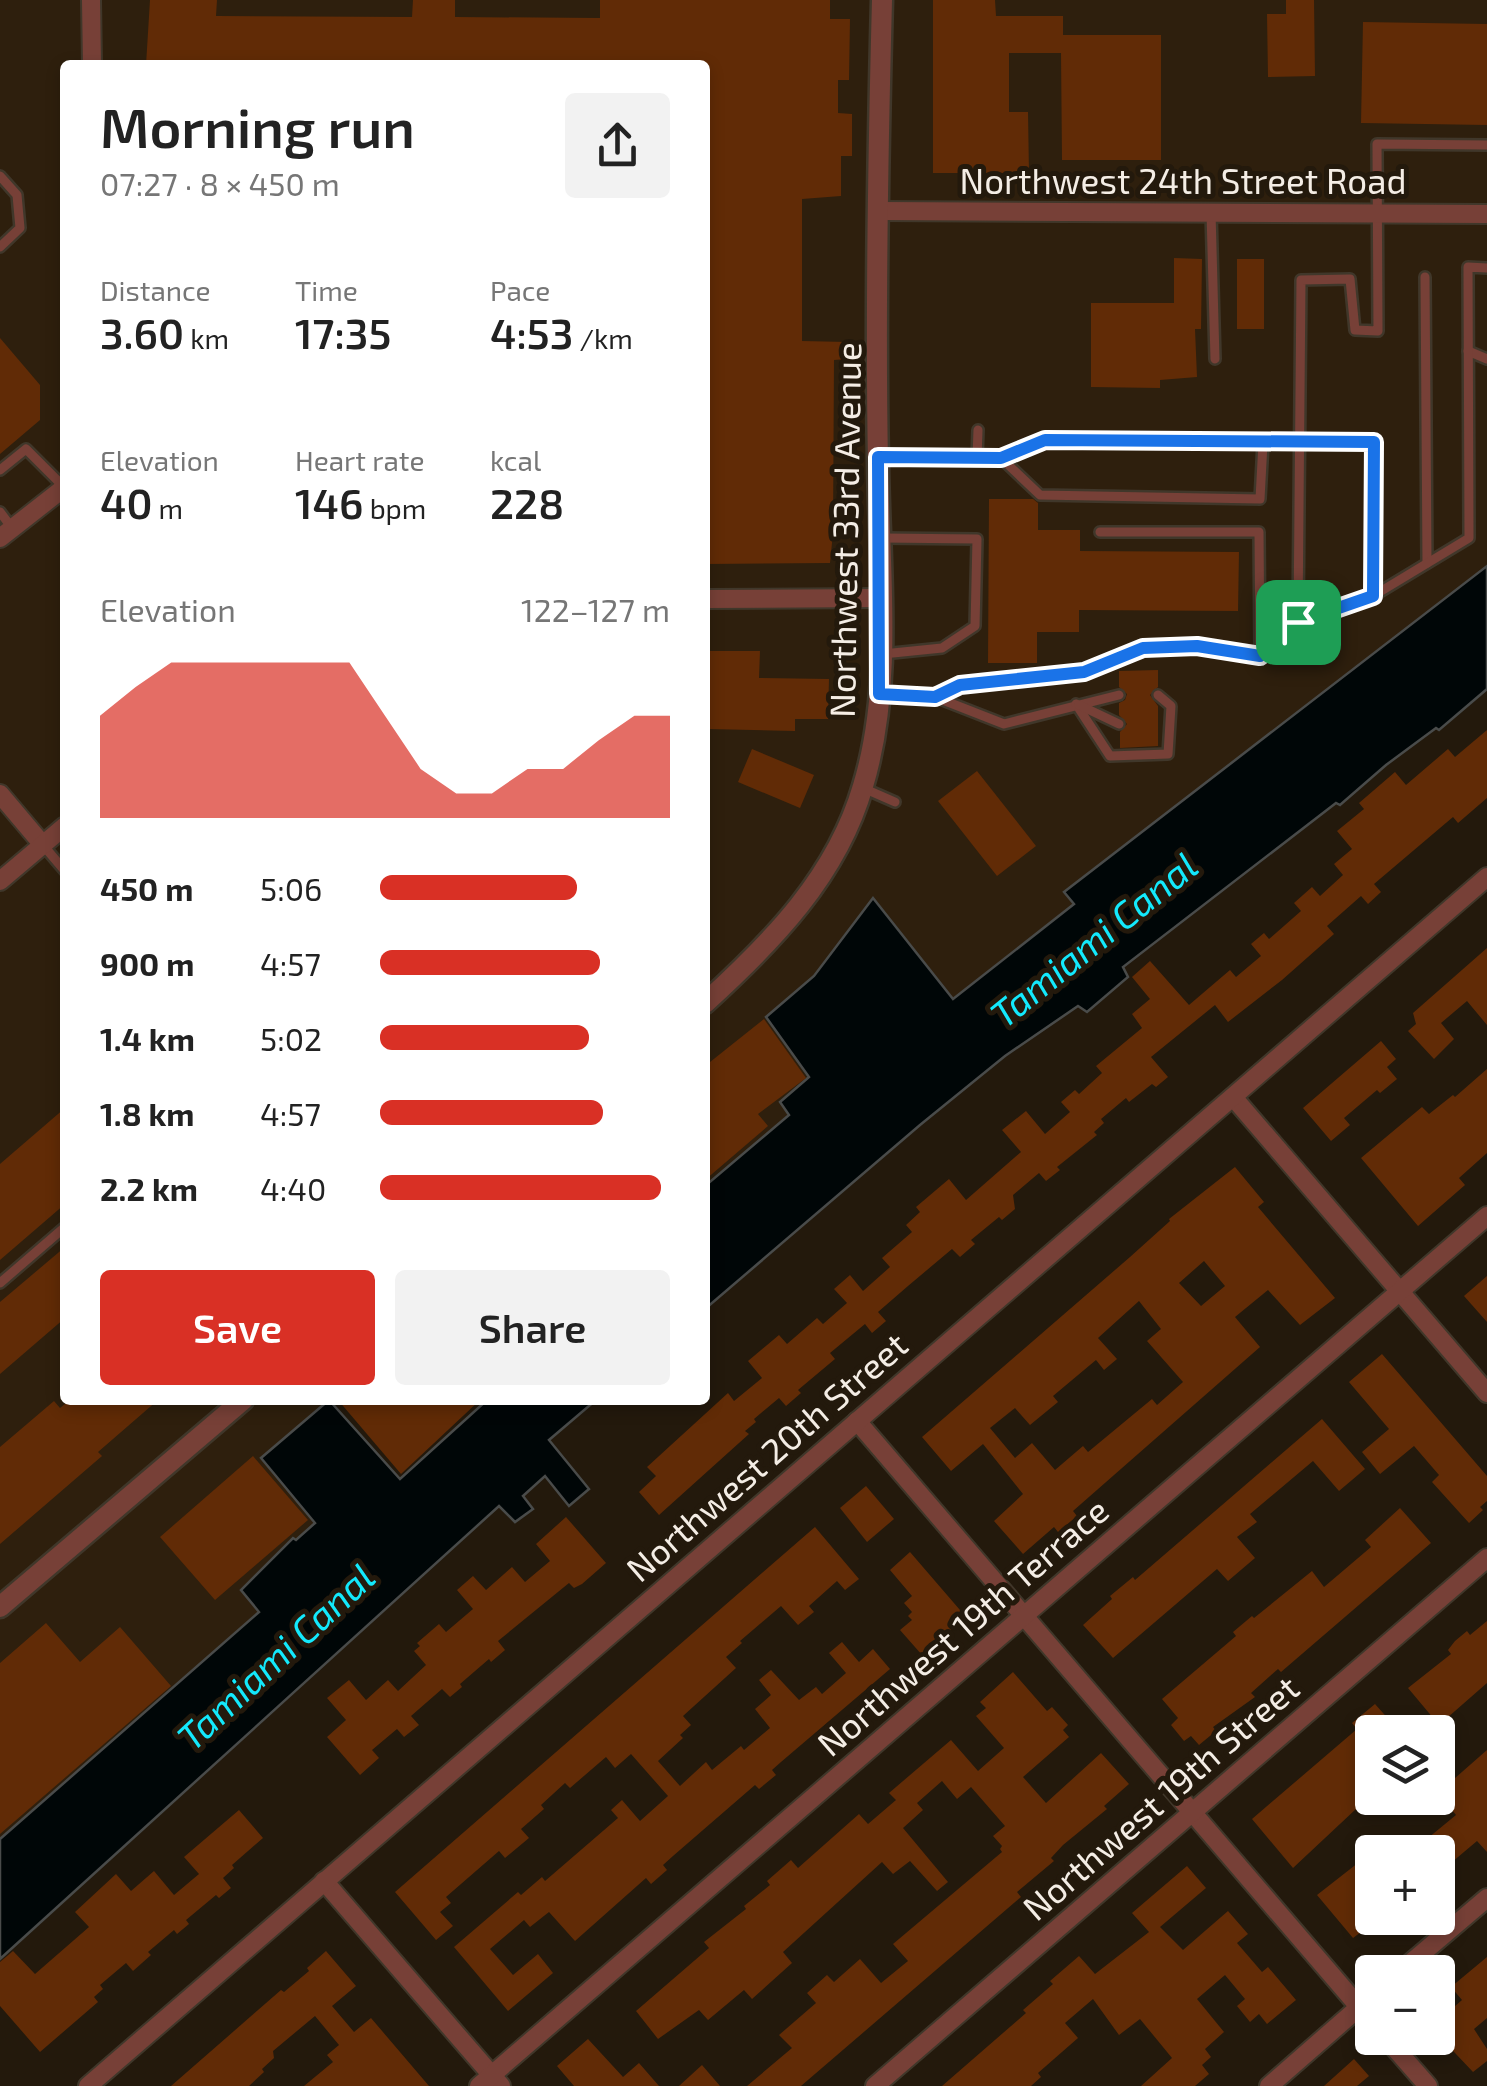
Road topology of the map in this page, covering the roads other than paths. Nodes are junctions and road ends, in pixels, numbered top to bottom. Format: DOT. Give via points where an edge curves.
graph roads {
  1 [pos="91,0"];
  2 [pos="882,0"];
  3 [pos="92,60"];
  4 [pos="1487,145"];
  5 [pos="0,176"];
  6 [pos="880,211"];
  7 [pos="1211,212"];
  8 [pos="1377,214"];
  9 [pos="1487,214"];
  10 [pos="0,247"];
  11 [pos="1487,268"];
  12 [pos="1425,277"];
  13 [pos="1468,351"];
  14 [pos="1214,359"];
  15 [pos="1487,359"];
  16 [pos="978,430"];
  17 [pos="1262,444"];
  18 [pos="1298,444"];
  19 [pos="878,457"];
  20 [pos="976,458"];
  21 [pos="1001,458"];
  22 [pos="0,470"];
  23 [pos="60,482"];
  24 [pos="60,491"];
  25 [pos="0,512"];
  26 [pos="1100,532"];
  27 [pos="6,533"];
  28 [pos="879,538"];
  29 [pos="1427,563"];
  30 [pos="1373,596"];
  31 [pos="881,598"];
  32 [pos="710,599"];
  33 [pos="1298,622"];
  34 [pos="880,655"];
  35 [pos="1260,656"];
  36 [pos="879,694"];
  37 [pos="1120,695"];
  38 [pos="1158,695"];
  39 [pos="935,697"];
  40 [pos="1076,704"];
  41 [pos="1120,724"];
  42 [pos="1158,724"];
  43 [pos="1171,724"];
  44 [pos="863,788"];
  45 [pos="0,794"];
  46 [pos="895,802"];
  47 [pos="60,830"];
  48 [pos="42,845"];
  49 [pos="60,865"];
  50 [pos="1487,877"];
  51 [pos="0,882"];
  52 [pos="710,999"];
  53 [pos="1233,1097"];
  54 [pos="1487,1216"];
  55 [pos="60,1232"];
  56 [pos="0,1282"];
  57 [pos="1400,1292"];
  58 [pos="1487,1393"];
  59 [pos="237,1405"];
  60 [pos="857,1421"];
  61 [pos="1487,1558"];
  62 [pos="0,1607"];
  63 [pos="1025,1615"];
  64 [pos="1194,1810"];
  65 [pos="324,1880"];
  66 [pos="1487,1898"];
  67 [pos="1420,1955"];
  68 [pos="1355,1993"];
  69 [pos="1355,2018"];
  70 [pos="1401,2055"];
  71 [pos="490,2082"];
  72 [pos="88,2086"];
  73 [pos="875,2086"];
  74 [pos="1268,2086"];
  75 [pos="1428,2086"];
  1 -- 3 [label="street"];
  2 -- 6 [label="street, Northwest 33rd Avenue"];
  4 -- 8 [label="lane" via="1377,144"];
  5 -- 10 [label="lane" via="17,195 20,228"];
  6 -- 7 [label="street, Northwest 24th Street Road"];
  6 -- 19 [label="street, Northwest 33rd Avenue"];
  7 -- 8 [label="street, Northwest 24th Street Road"];
  7 -- 14 [label="lane"];
  8 -- 9 [label="street, Northwest 24th Street Road"];
  8 -- 18 [label="lane" via="1378,331 1355,330 1350,279 1301,280"];
  11 -- 13 [label="lane" via="1468,267"];
  12 -- 29 [label="lane"];
  13 -- 15 [label="lane"];
  13 -- 29 [label="lane" via="1469,538"];
  16 -- 20 [label="lane"];
  17 -- 18 [label="lane"];
  17 -- 21 [label="lane" via="1045,440"];
  17 -- 21 [label="lane" via="1260,499 1040,494"];
  18 -- 30 [label="lane" via="1374,442"];
  18 -- 33 [label="lane"];
  19 -- 20 [label="lane"];
  19 -- 28 [label="street, Northwest 33rd Avenue"];
  20 -- 21 [label="lane"];
  22 -- 23 [label="lane" via="26,449"];
  24 -- 27 [label="street"];
  25 -- 27 [label="lane"];
  26 -- 35 [label="lane" via="1259,532"];
  28 -- 31 [label="street, Northwest 33rd Avenue"];
  28 -- 34 [label="lane" via="977,539 976,626 942,648"];
  29 -- 30 [label="lane"];
  30 -- 33 [label="lane"];
  31 -- 32 [label="street"];
  31 -- 34 [label="street, Northwest 33rd Avenue"];
  33 -- 35 [label="lane"];
  34 -- 36 [label="street, Northwest 33rd Avenue"];
  35 -- 39 [label="lane" via="1197,646 1143,648 1084,672 960,685"];
  36 -- 39 [label="lane"];
  36 -- 44 [label="street, Northwest 33rd Avenue"];
  37 -- 40 [label="lane"];
  38 -- 43 [label="lane" via="1171,706"];
  39 -- 40 [label="lane" via="1004,724"];
  40 -- 41 [label="lane"];
  40 -- 43 [label="lane" via="1110,756 1168,754"];
  42 -- 43 [label="lane"];
  44 -- 46 [label="lane"];
  44 -- 52 [label="street, Northwest 33rd Avenue" via="809,894"];
  45 -- 48 [label="street"];
  47 -- 48 [label="street"];
  48 -- 49 [label="lane"];
  48 -- 51 [label="street"];
  50 -- 53 [label="street, Northwest 20th Street"];
  53 -- 57 [label="street"];
  53 -- 60 [label="street, Northwest 20th Street"];
  54 -- 57 [label="street, Northwest 19th Terrace"];
  55 -- 56 [label="lane"];
  57 -- 58 [label="street"];
  57 -- 63 [label="street, Northwest 19th Terrace"];
  59 -- 62 [label="street"];
  60 -- 63 [label="street"];
  60 -- 65 [label="street, Northwest 20th Street"];
  61 -- 64 [label="street, Northwest 19th Street"];
  63 -- 64 [label="street"];
  63 -- 71 [label="street, Northwest 19th Terrace"];
  64 -- 68 [label="street"];
  64 -- 73 [label="street, Northwest 19th Street"];
  65 -- 71 [label="street"];
  65 -- 72 [label="street, Northwest 20th Street"];
  66 -- 67 [label="street"];
  69 -- 74 [label="street"];
  70 -- 75 [label="street"];
}
